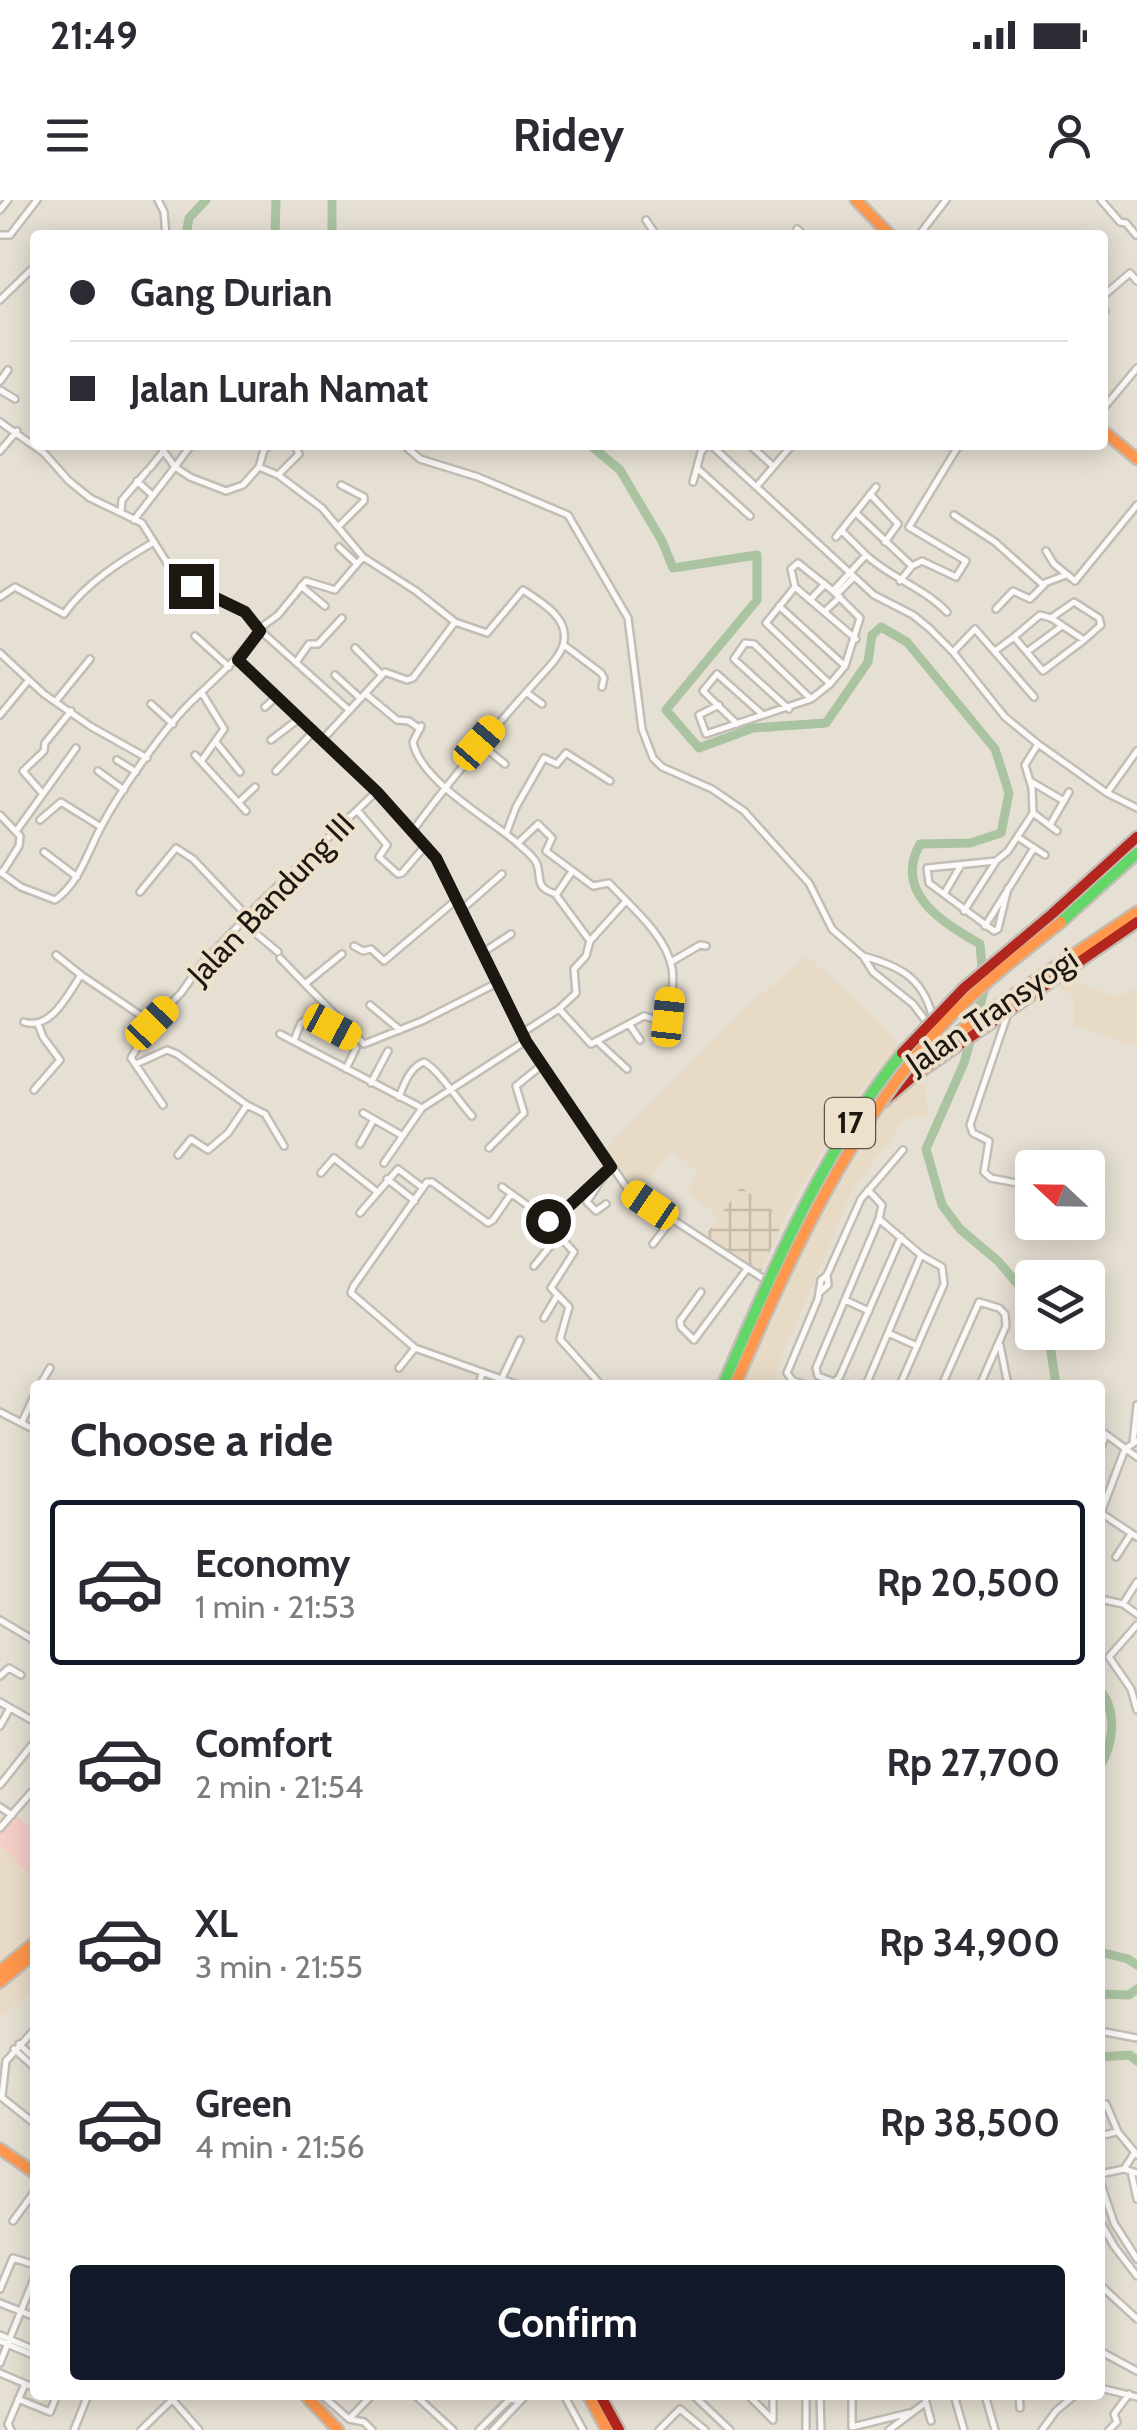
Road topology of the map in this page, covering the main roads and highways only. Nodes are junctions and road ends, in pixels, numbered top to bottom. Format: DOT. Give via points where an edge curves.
graph roads {
  1 [pos="856,200"];
  2 [pos="885,230"];
  3 [pos="1108,435"];
  4 [pos="1137,459"];
  5 [pos="1137,836"];
  6 [pos="1137,853"];
  7 [pos="1137,912"];
  8 [pos="1056,918"];
  9 [pos="1137,922"];
  10 [pos="1004,1009"];
  11 [pos="741,1342"];
  12 [pos="753,1346"];
  13 [pos="732,1360"];
  14 [pos="746,1364"];
  15 [pos="724,1380"];
  16 [pos="724,1380"];
  17 [pos="738,1380"];
  18 [pos="738,1380"];
  19 [pos="30,1946"];
  20 [pos="30,1957"];
  21 [pos="0,1971"];
  22 [pos="0,1982"];
  23 [pos="0,2149"];
  24 [pos="30,2170"];
  25 [pos="310,2400"];
  26 [pos="591,2400"];
  27 [pos="603,2400"];
  28 [pos="338,2430"];
  29 [pos="607,2430"];
  30 [pos="619,2430"];
  1 -- 2 [label="main road"];
  3 -- 4 [label="main road"];
  5 -- 8 [label="main road, 17"];
  6 -- 8 [label="main road, 17"];
  7 -- 10 [label="main road, Jalan Transyogi"];
  8 -- 15 [label="main road, 17, bridge" via="940,1011 860,1109 797,1214"];
  8 -- 17 [label="main road, 17, bridge" via="948,1019 869,1116 808,1219"];
  9 -- 10 [label="main road, Jalan Transyogi"];
  10 -- 11 [label="main road, Jalan Transyogi" via="941,1042 880,1090 832,1146"];
  10 -- 12 [label="main road, Jalan Transyogi" via="996,1022 903,1084 848,1141"];
  11 -- 12 [label="main road"];
  11 -- 13 [label="main road, Jalan Transyogi"];
  12 -- 14 [label="main road, Jalan Transyogi"];
  13 -- 14 [label="main road"];
  13 -- 16 [label="main road, Jalan Transyogi"];
  14 -- 18 [label="main road, Jalan Transyogi"];
  19 -- 21 [label="main road"];
  20 -- 22 [label="main road"];
  23 -- 24 [label="main road"];
  25 -- 28 [label="main road"];
  26 -- 29 [label="main road"];
  27 -- 30 [label="main road"];
}
